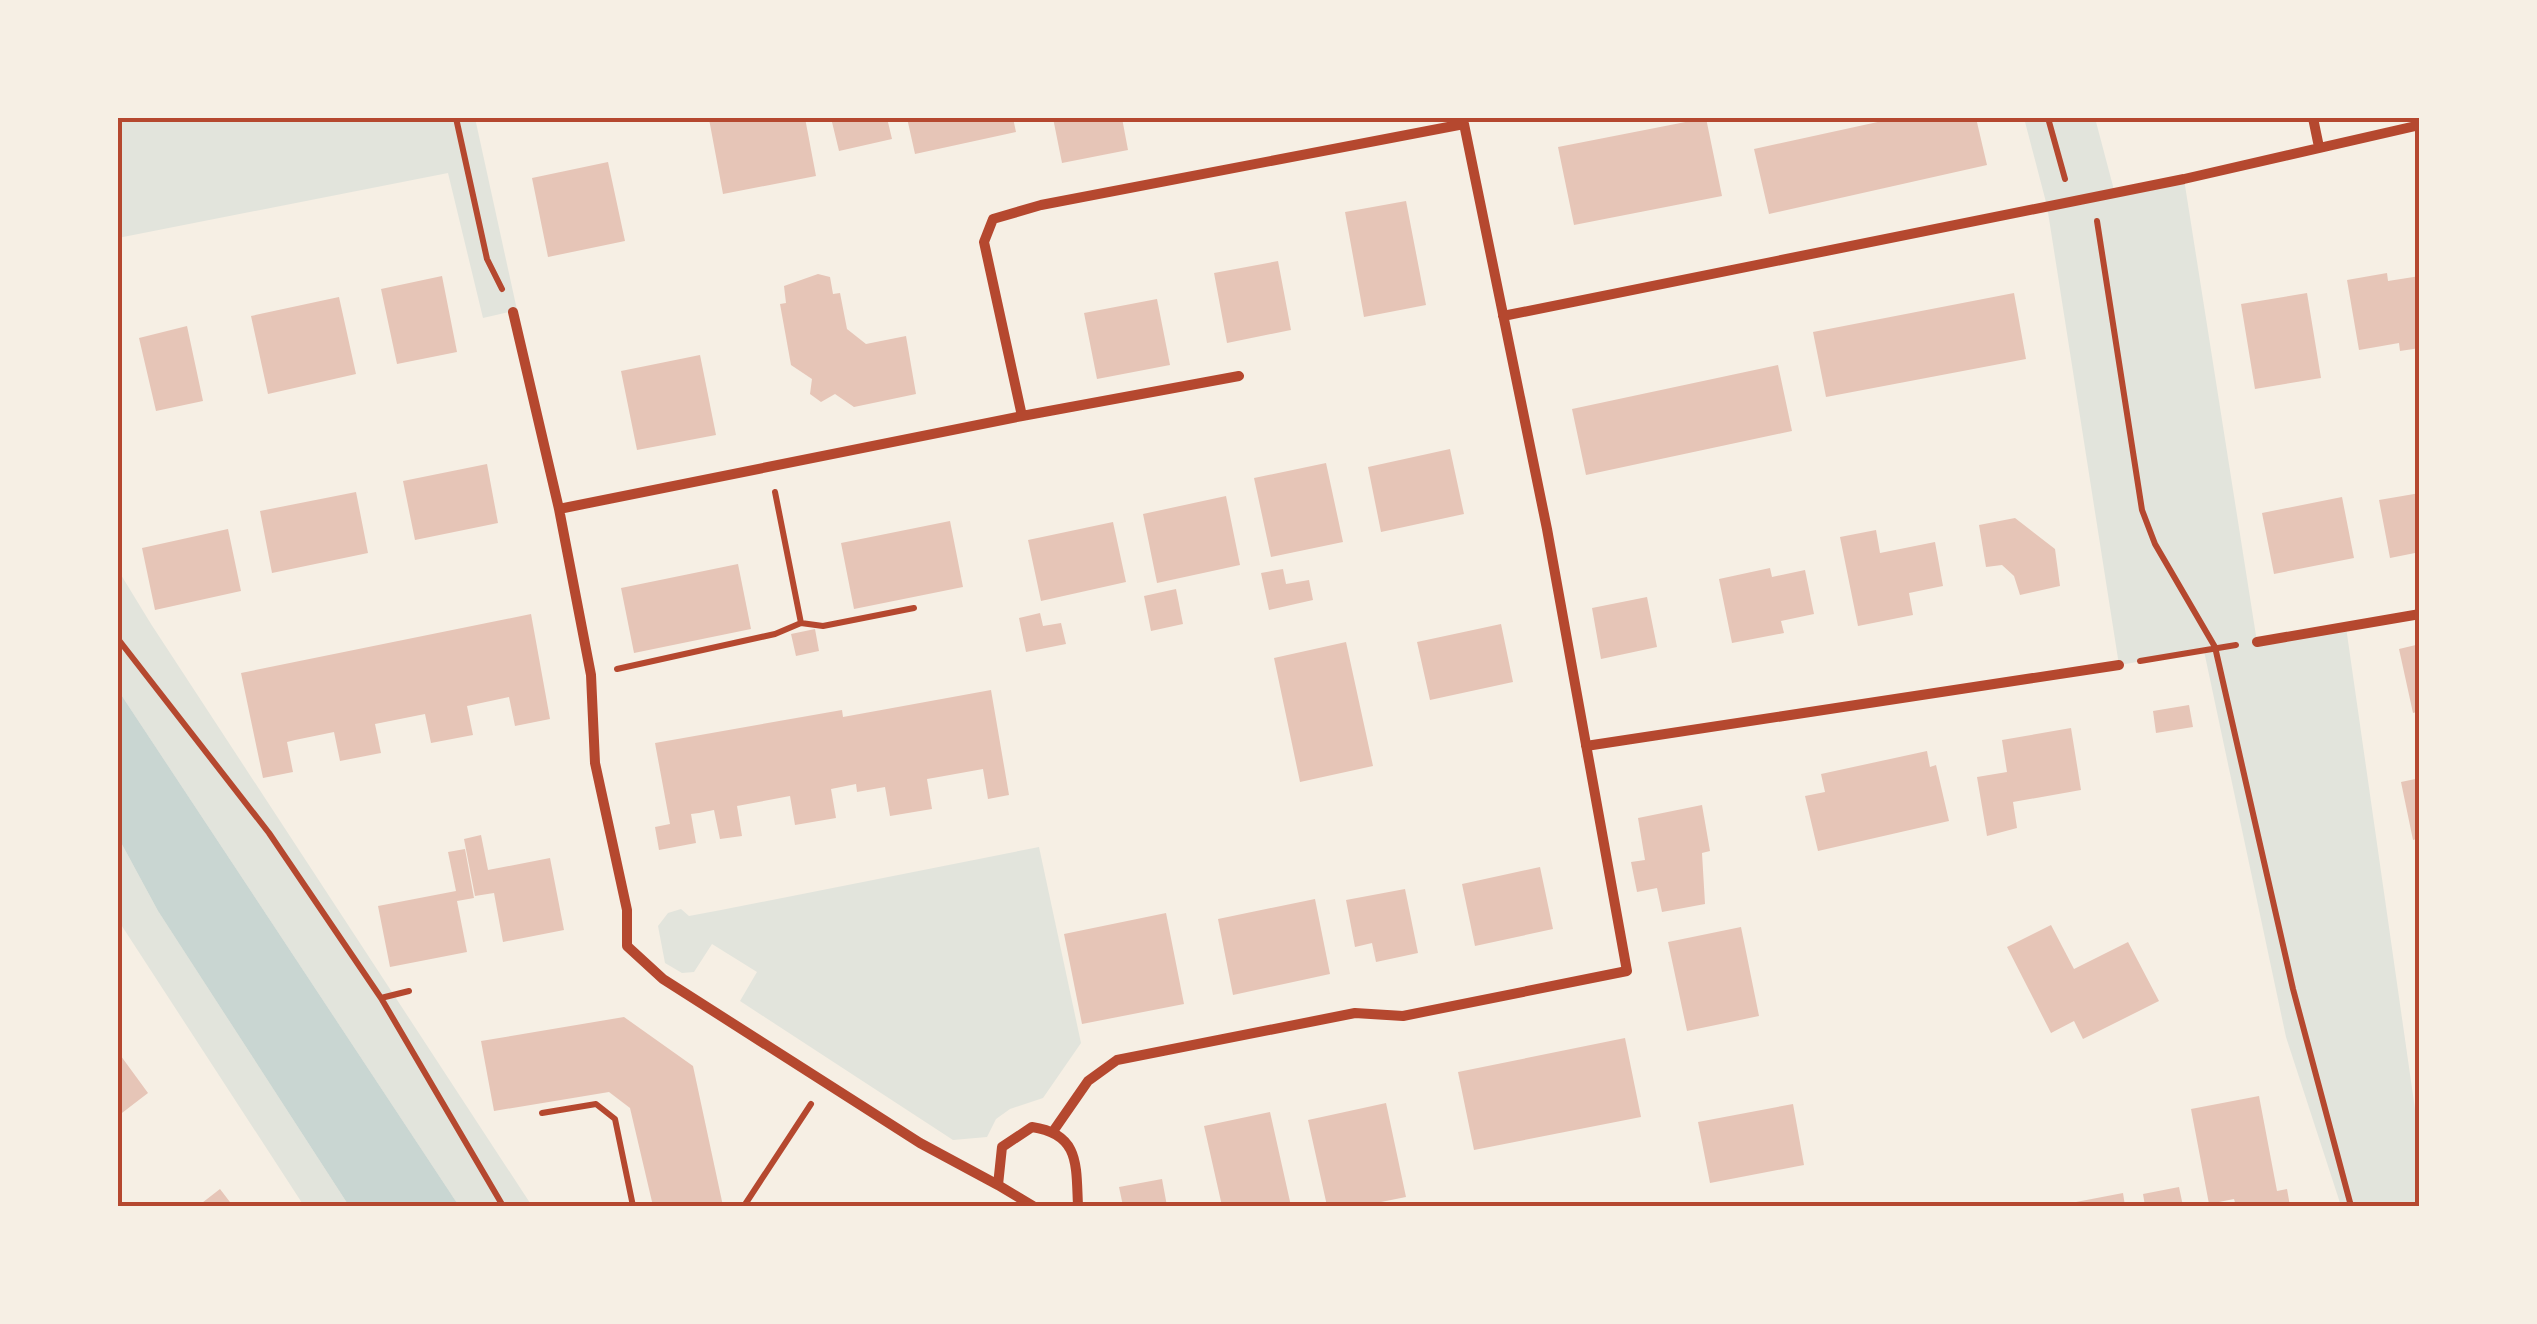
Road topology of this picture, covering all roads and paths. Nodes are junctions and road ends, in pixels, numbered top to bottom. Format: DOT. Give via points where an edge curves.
graph roads {
  1 [pos="456,118"];
  2 [pos="2048,118"];
  3 [pos="2312,118"];
  4 [pos="2420,125"];
  5 [pos="2319,147"];
  6 [pos="2093,196"];
  7 [pos="2072,202"];
  8 [pos="513,312"];
  9 [pos="1503,316"];
  10 [pos="1239,376"];
  11 [pos="1022,416"];
  12 [pos="770,467"];
  13 [pos="559,509"];
  14 [pos="914,608"];
  15 [pos="2420,614"];
  16 [pos="802,623"];
  17 [pos="118,639"];
  18 [pos="2257,642"];
  19 [pos="2214,647"];
  20 [pos="2119,664"];
  21 [pos="591,675"];
  22 [pos="1586,746"];
  23 [pos="408,991"];
  24 [pos="380,998"];
  25 [pos="826,1082"];
  26 [pos="542,1113"];
  27 [pos="1054,1130"];
  28 [pos="998,1185"];
  29 [pos="504,1206"];
  30 [pos="634,1206"];
  31 [pos="744,1206"];
  32 [pos="1033,1206"];
  33 [pos="1078,1206"];
  34 [pos="2351,1206"];
  1 -- 8 [label="path" via="487,259"];
  2 -- 7 [label="path"];
  3 -- 5 [label="street"];
  4 -- 5 [label="street"];
  5 -- 6 [label="street"];
  6 -- 7 [label="street"];
  6 -- 19 [label="path" via="2142,510"];
  7 -- 9 [label="street"];
  8 -- 13 [label="street"];
  9 -- 11 [label="street" via="1464,124 1041,204 993,218 984,242"];
  9 -- 22 [label="street"];
  10 -- 11 [label="street"];
  11 -- 12 [label="street"];
  12 -- 13 [label="street"];
  12 -- 16 [label="path"];
  13 -- 21 [label="street"];
  14 -- 16 [label="path" via="823,626"];
  15 -- 18 [label="street"];
  16 -- 21 [label="path"];
  17 -- 24 [label="path" via="269,833"];
  18 -- 19 [label="path"];
  19 -- 20 [label="path"];
  19 -- 34 [label="path"];
  20 -- 22 [label="street"];
  21 -- 25 [label="street" via="595,763 627,910 627,946 664,980"];
  22 -- 27 [label="street" via="1627,970 1403,1016 1355,1013 1117,1060 1088,1081"];
  23 -- 24 [label="path"];
  24 -- 29 [label="path"];
  25 -- 28 [label="street"];
  25 -- 31 [label="path"];
  26 -- 30 [label="path" via="596,1104 615,1119"];
  27 -- 28 [label="street" via="1032,1127 1002,1146"];
  27 -- 33 [label="street" via="1068,1141"];
  28 -- 32 [label="street"];
}
